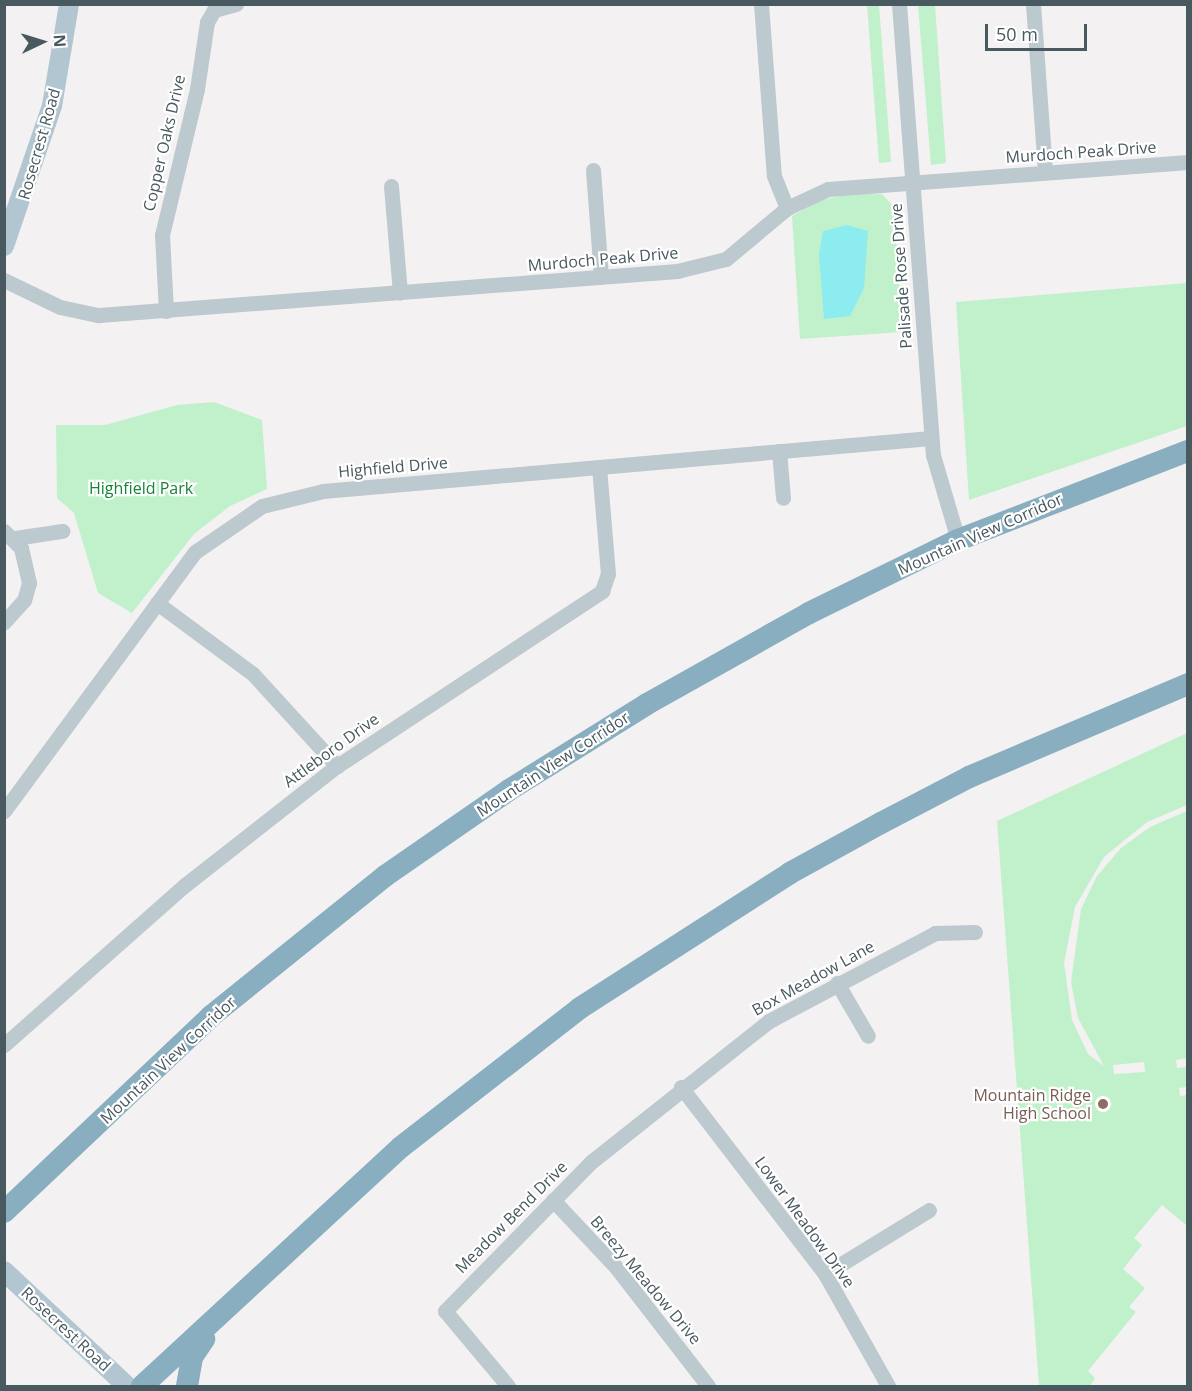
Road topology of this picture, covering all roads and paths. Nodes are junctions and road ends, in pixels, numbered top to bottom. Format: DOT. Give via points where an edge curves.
graph roads {
  1 [pos="69,4"];
  2 [pos="237,4"];
  3 [pos="761,4"];
  4 [pos="899,4"];
  5 [pos="1033,4"];
  6 [pos="1188,162"];
  7 [pos="593,170"];
  8 [pos="1045,172"];
  9 [pos="912,181"];
  10 [pos="391,186"];
  11 [pos="787,208"];
  12 [pos="4,246"];
  13 [pos="601,277"];
  14 [pos="4,280"];
  15 [pos="400,293"];
  16 [pos="166,311"];
  17 [pos="931,438"];
  18 [pos="779,451"];
  19 [pos="1188,451"];
  20 [pos="599,467"];
  21 [pos="783,498"];
  22 [pos="62,531"];
  23 [pos="10,535"];
  24 [pos="958,540"];
  25 [pos="157,603"];
  26 [pos="4,622"];
  27 [pos="1188,684"];
  28 [pos="337,766"];
  29 [pos="4,811"];
  30 [pos="975,932"];
  31 [pos="837,983"];
  32 [pos="868,1036"];
  33 [pos="4,1045"];
  34 [pos="681,1087"];
  35 [pos="553,1200"];
  36 [pos="929,1210"];
  37 [pos="4,1212"];
  38 [pos="4,1271"];
  39 [pos="825,1274"];
  40 [pos="221,1314"];
  41 [pos="128,1386"];
  42 [pos="142,1386"];
  43 [pos="187,1386"];
  44 [pos="508,1386"];
  45 [pos="708,1386"];
  46 [pos="888,1386"];
  1 -- 12 [label="main road, Rosecrest Road" via="50,116"];
  2 -- 16 [label="street, Copper Oaks Drive" via="214,10 207,22 197,89 163,226"];
  3 -- 11 [label="street" via="774,176"];
  4 -- 9 [label="street, Palisade Rose Drive"];
  5 -- 8 [label="street"];
  6 -- 8 [label="street, Murdoch Peak Drive"];
  7 -- 13 [label="street"];
  8 -- 9 [label="street, Murdoch Peak Drive"];
  9 -- 11 [label="street, Murdoch Peak Drive" via="828,189"];
  9 -- 17 [label="street, Palisade Rose Drive"];
  10 -- 15 [label="street"];
  11 -- 13 [label="street, Murdoch Peak Drive" via="747,245 713,264"];
  13 -- 15 [label="street, Murdoch Peak Drive"];
  14 -- 16 [label="street, Murdoch Peak Drive" via="80,313"];
  15 -- 16 [label="street, Murdoch Peak Drive"];
  17 -- 18 [label="street, Highfield Drive"];
  17 -- 24 [label="street, Palisade Rose Drive" via="938,484"];
  18 -- 20 [label="street, Highfield Drive"];
  18 -- 21 [label="street"];
  19 -- 24 [label="highway, Mountain View Corridor"];
  20 -- 25 [label="street, Highfield Drive" via="281,499 210,539"];
  20 -- 28 [label="street, Attleboro Drive" via="608,574 602,591"];
  22 -- 23 [label="street"];
  23 -- 26 [label="street" via="28,564 29,583 24,600"];
  24 -- 37 [label="highway, Mountain View Corridor" via="809,613 646,704 385,876 211,1016"];
  25 -- 28 [label="street" via="253,674"];
  25 -- 29 [label="street, Highfield Drive"];
  27 -- 40 [label="highway" via="969,777 790,873 664,952 509,1060 401,1147"];
  28 -- 33 [label="street, Attleboro Drive" via="185,885"];
  30 -- 31 [label="street, Box Meadow Lane" via="935,933"];
  31 -- 32 [label="street"];
  31 -- 34 [label="street, Box Meadow Lane" via="769,1021"];
  34 -- 35 [label="street, Meadow Bend Drive"];
  34 -- 39 [label="street, Lower Meadow Drive"];
  35 -- 44 [label="street, Meadow Bend Drive" via="445,1311"];
  35 -- 45 [label="street, Breezy Meadow Drive" via="615,1266"];
  36 -- 39 [label="street"];
  38 -- 41 [label="main road, Rosecrest Road"];
  39 -- 46 [label="street, Lower Meadow Drive"];
  40 -- 42 [label="highway"];
  40 -- 43 [label="highway" via="192,1357"];
}
